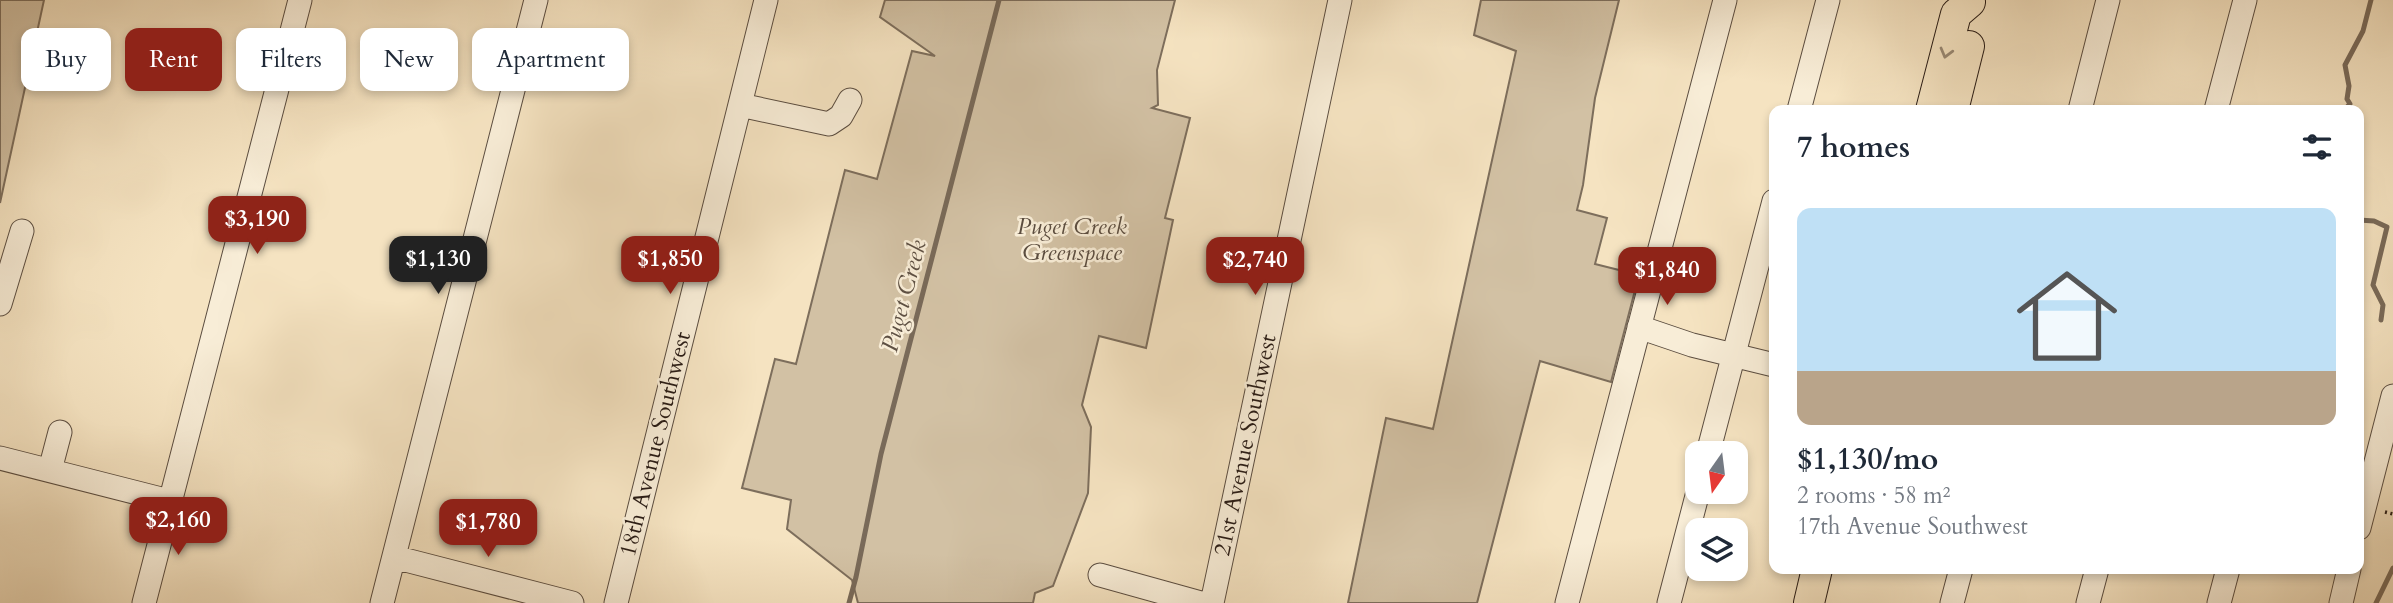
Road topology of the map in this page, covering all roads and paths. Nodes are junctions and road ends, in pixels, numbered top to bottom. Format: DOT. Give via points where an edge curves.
graph roads {
  1 [pos="300,0"];
  2 [pos="536,0"];
  3 [pos="766,0"];
  4 [pos="1340,0"];
  5 [pos="1725,0"];
  6 [pos="1828,0"];
  7 [pos="2108,0"];
  8 [pos="2245,0"];
  9 [pos="1970,1"];
  10 [pos="850,100"];
  11 [pos="740,105"];
  12 [pos="1800,105"];
  13 [pos="1954,105"];
  14 [pos="2081,105"];
  15 [pos="2217,105"];
  16 [pos="1769,220"];
  17 [pos="22,231"];
  18 [pos="0,304"];
  19 [pos="1639,327"];
  20 [pos="1734,354"];
  21 [pos="1769,364"];
  22 [pos="2393,396"];
  23 [pos="60,432"];
  24 [pos="1711,441"];
  25 [pos="0,458"];
  26 [pos="50,470"];
  27 [pos="169,500"];
  28 [pos="1695,504"];
  29 [pos="2364,506"];
  30 [pos="2385,512"];
  31 [pos="2393,514"];
  32 [pos="394,557"];
  33 [pos="1816,574"];
  34 [pos="1960,574"];
  35 [pos="2096,574"];
  36 [pos="2227,574"];
  37 [pos="2348,574"];
  38 [pos="1100,575"];
  39 [pos="144,603"];
  40 [pos="382,603"];
  41 [pos="572,603"];
  42 [pos="615,603"];
  43 [pos="1201,603"];
  44 [pos="1212,603"];
  45 [pos="1567,603"];
  46 [pos="1669,603"];
  47 [pos="1809,603"];
  48 [pos="1952,603"];
  49 [pos="2088,603"];
  50 [pos="2219,603"];
  51 [pos="2341,603"];
  1 -- 27 [label="street"];
  2 -- 32 [label="street"];
  3 -- 11 [label="street, 18th Avenue Southwest"];
  4 -- 44 [label="street, 21st Avenue Southwest"];
  5 -- 19 [label="street"];
  6 -- 12 [label="street"];
  7 -- 14 [label="street"];
  8 -- 15 [label="street"];
  9 -- 13 [label="main road" via="1976,18"];
  10 -- 11 [label="street" via="841,116 829,124"];
  11 -- 42 [label="street, 18th Avenue Southwest"];
  16 -- 20 [label="street"];
  17 -- 18 [label="street"];
  19 -- 20 [label="street"];
  19 -- 45 [label="street"];
  20 -- 21 [label="street"];
  20 -- 24 [label="street"];
  22 -- 29 [label="street"];
  23 -- 26 [label="street"];
  25 -- 26 [label="street"];
  26 -- 27 [label="street"];
  27 -- 39 [label="street"];
  28 -- 46 [label="street"];
  30 -- 31 [label="path"];
  32 -- 40 [label="street"];
  32 -- 41 [label="street"];
  33 -- 47 [label="main road"];
  34 -- 48 [label="street"];
  35 -- 49 [label="street"];
  36 -- 50 [label="street"];
  37 -- 51 [label="street"];
  38 -- 43 [label="street"];
}
